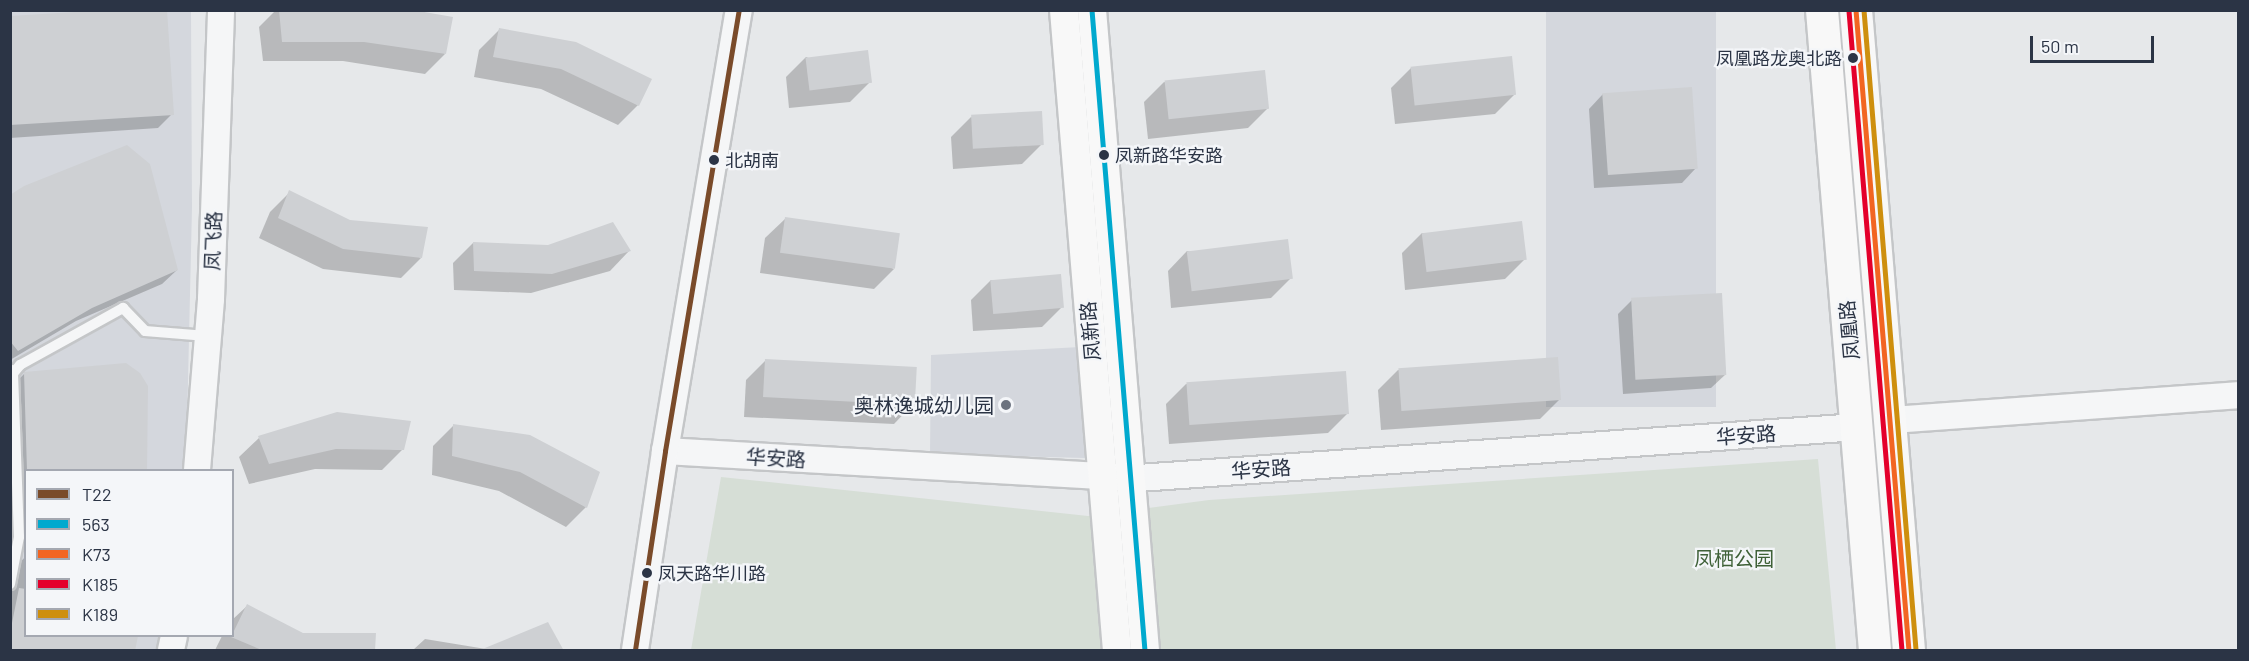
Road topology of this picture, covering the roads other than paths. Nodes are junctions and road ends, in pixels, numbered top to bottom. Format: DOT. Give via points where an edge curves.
graph roads {
  1 [pos="221,10"];
  2 [pos="739,10"];
  3 [pos="1064,10"];
  4 [pos="1092,10"];
  5 [pos="1822,10"];
  6 [pos="1856,10"];
  7 [pos="208,336"];
  8 [pos="11,373"];
  9 [pos="2238,395"];
  10 [pos="1891,420"];
  11 [pos="1857,427"];
  12 [pos="665,451"];
  13 [pos="197,469"];
  14 [pos="1103,476"];
  15 [pos="1131,478"];
  16 [pos="10,584"];
  17 [pos="634,651"];
  18 [pos="1117,651"];
  19 [pos="1145,651"];
  20 [pos="1875,651"];
  21 [pos="1909,651"];
  1 -- 7 [label="street, 凤飞路"];
  2 -- 12 [label="street"];
  3 -- 14 [label="main road, 凤新路"];
  4 -- 15 [label="main road"];
  5 -- 11 [label="main road, 凤凰路"];
  6 -- 10 [label="main road, 凤凰路"];
  7 -- 8 [label="lane" via="145,331 123,308"];
  7 -- 13 [label="street, 凤飞路"];
  8 -- 16 [label="lane" via="19,537"];
  9 -- 10 [label="street"];
  10 -- 21 [label="main road, 凤凰路"];
  11 -- 15 [label="street, 华安路"];
  11 -- 20 [label="main road, 凤凰路"];
  12 -- 14 [label="street, 华安路"];
  12 -- 17 [label="street"];
  14 -- 15 [label="street, 华安路"];
  14 -- 18 [label="main road, 凤新路"];
  15 -- 19 [label="main road"];
}
